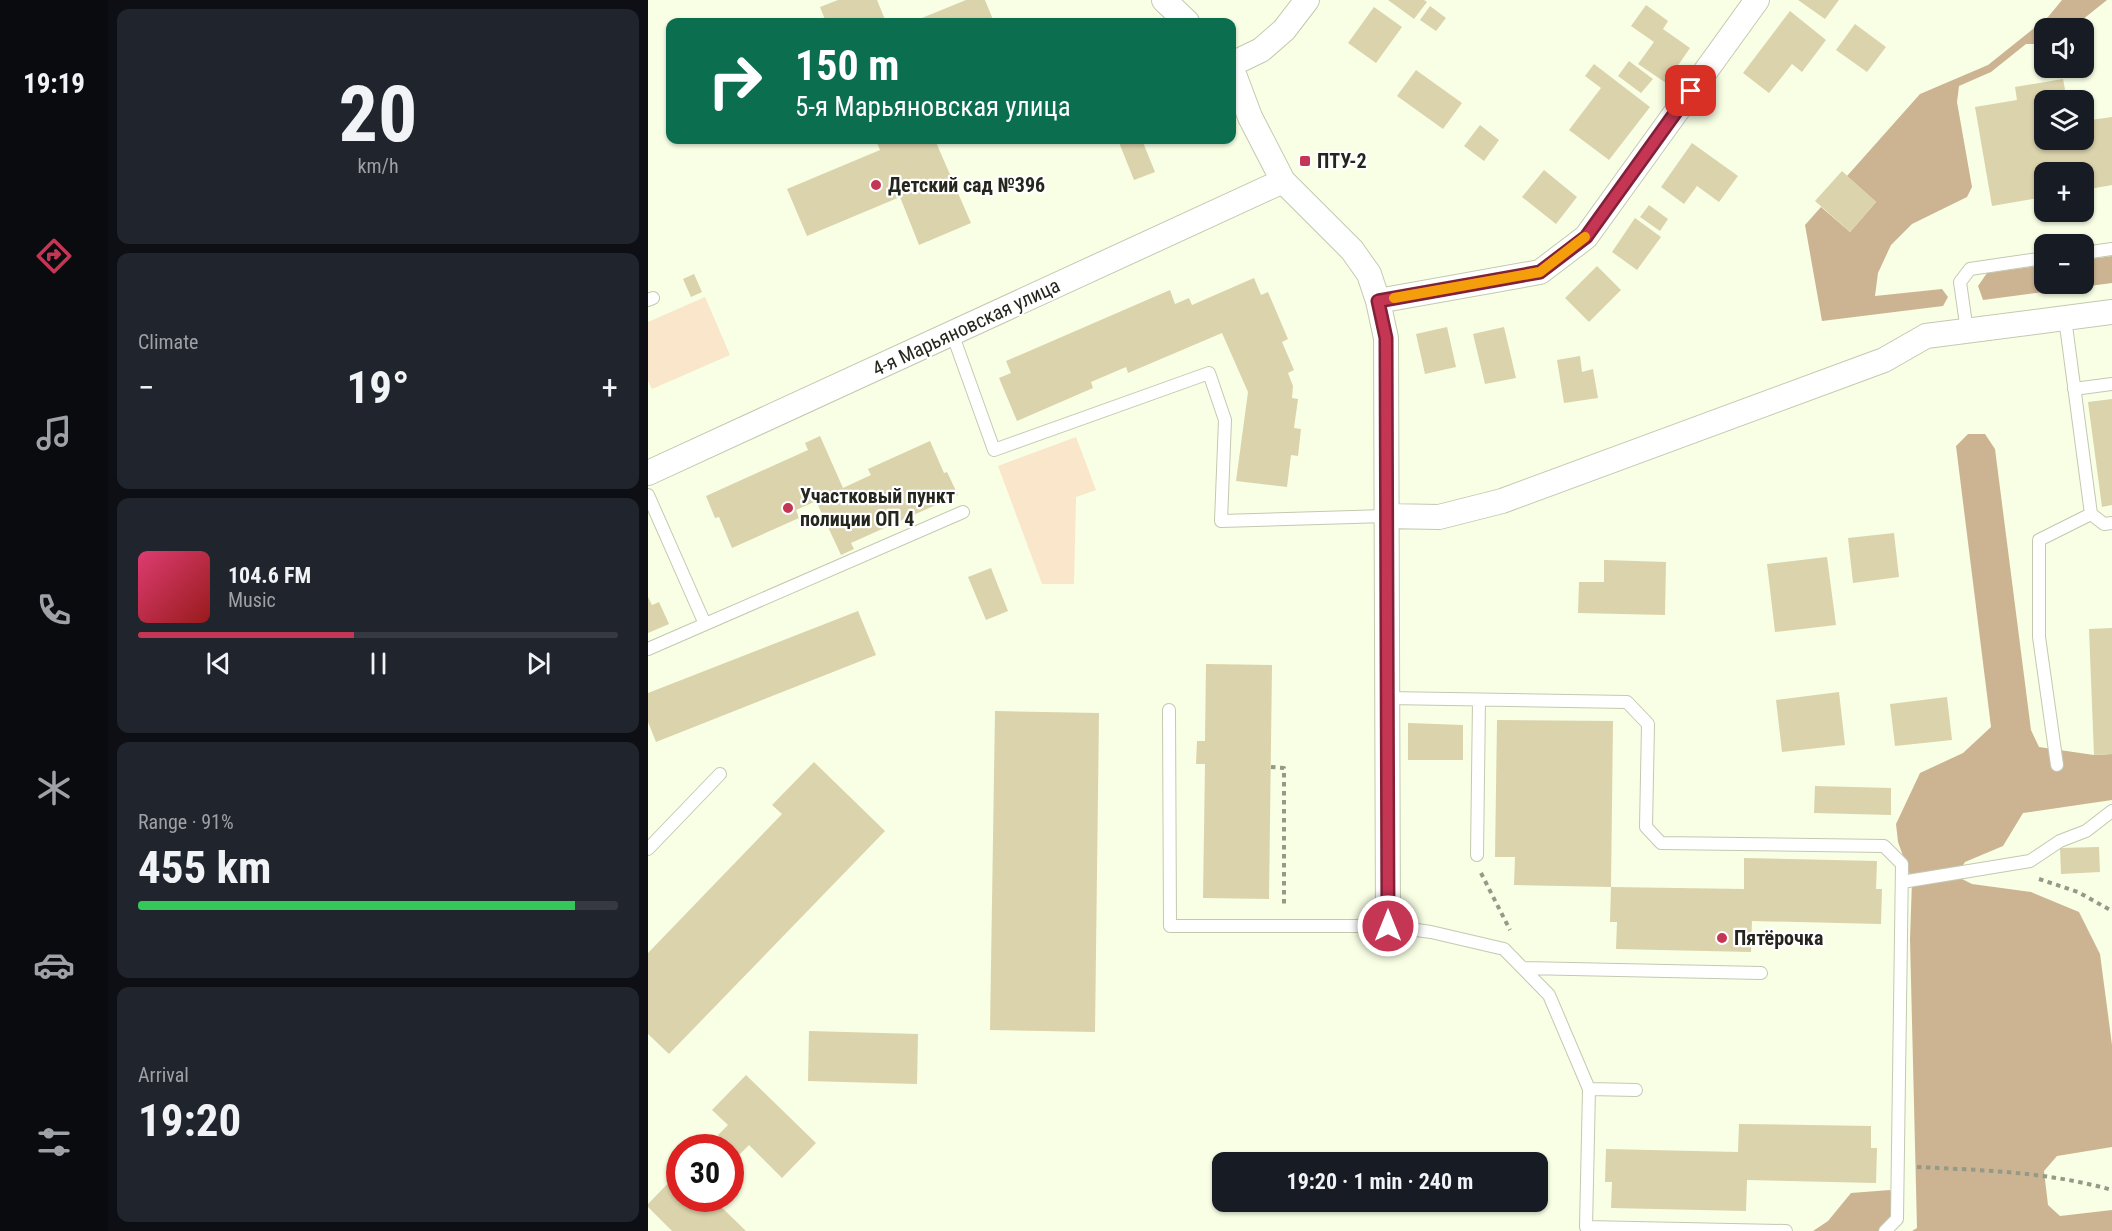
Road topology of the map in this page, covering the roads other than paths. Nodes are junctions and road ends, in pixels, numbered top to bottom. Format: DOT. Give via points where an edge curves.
graph roads {
  1 [pos="1164,0"];
  2 [pos="1307,0"];
  3 [pos="1756,0"];
  4 [pos="1183,18"];
  5 [pos="1236,62"];
  6 [pos="1236,80"];
  7 [pos="1283,181"];
  8 [pos="2112,249"];
  9 [pos="2094,251"];
  10 [pos="2034,259"];
  11 [pos="1378,301"];
  12 [pos="2112,312"];
  13 [pos="2064,318"];
  14 [pos="1967,331"];
  15 [pos="952,333"];
  16 [pos="2112,384"];
  17 [pos="2074,388"];
  18 [pos="648,472"];
  19 [pos="648,495"];
  20 [pos="963,512"];
  21 [pos="2091,514"];
  22 [pos="1386,516"];
  23 [pos="2112,523"];
  24 [pos="705,624"];
  25 [pos="648,649"];
  26 [pos="1387,698"];
  27 [pos="1479,700"];
  28 [pos="1169,710"];
  29 [pos="2057,765"];
  30 [pos="720,774"];
  31 [pos="2112,811"];
  32 [pos="648,849"];
  33 [pos="1477,855"];
  34 [pos="1902,882"];
  35 [pos="1388,926"];
  36 [pos="1523,968"];
  37 [pos="1761,973"];
  38 [pos="1589,1089"];
  39 [pos="1636,1090"];
  40 [pos="1786,1231"];
  41 [pos="1885,1231"];
  1 -- 4 [label="street"];
  2 -- 5 [label="street" via="1284,30 1261,50"];
  3 -- 11 [label="street" via="1586,237 1540,272"];
  6 -- 7 [label="street" via="1250,117"];
  7 -- 11 [label="street" via="1352,250 1369,274"];
  7 -- 15 [label="street, 4-я Марьяновская улица"];
  8 -- 9 [label="lane"];
  10 -- 14 [label="lane" via="1970,268 1960,282"];
  11 -- 22 [label="street" via="1386,338"];
  12 -- 13 [label="street"];
  13 -- 14 [label="street"];
  13 -- 17 [label="lane"];
  14 -- 22 [label="street" via="1926,336 1884,360 1502,501 1439,517"];
  15 -- 18 [label="street, 4-я Марьяновская улица"];
  15 -- 22 [label="lane" via="994,450 1209,373 1226,420 1221,521"];
  16 -- 17 [label="lane"];
  17 -- 21 [label="lane"];
  19 -- 24 [label="lane"];
  20 -- 24 [label="lane"];
  21 -- 23 [label="lane" via="2104,524"];
  21 -- 29 [label="lane" via="2039,540 2039,637"];
  22 -- 26 [label="street"];
  24 -- 25 [label="lane"];
  26 -- 27 [label="lane"];
  26 -- 35 [label="street"];
  27 -- 33 [label="lane"];
  27 -- 34 [label="lane" via="1627,702 1648,724 1646,827 1661,843 1884,846 1902,864"];
  28 -- 35 [label="lane" via="1170,926"];
  30 -- 32 [label="lane"];
  31 -- 34 [label="lane" via="2086,831 2060,841 2030,861"];
  34 -- 41 [label="lane" via="1897,1220"];
  35 -- 36 [label="lane" via="1504,949"];
  36 -- 37 [label="lane"];
  36 -- 38 [label="lane" via="1549,995"];
  38 -- 39 [label="lane"];
  38 -- 40 [label="lane" via="1586,1227"];
}
